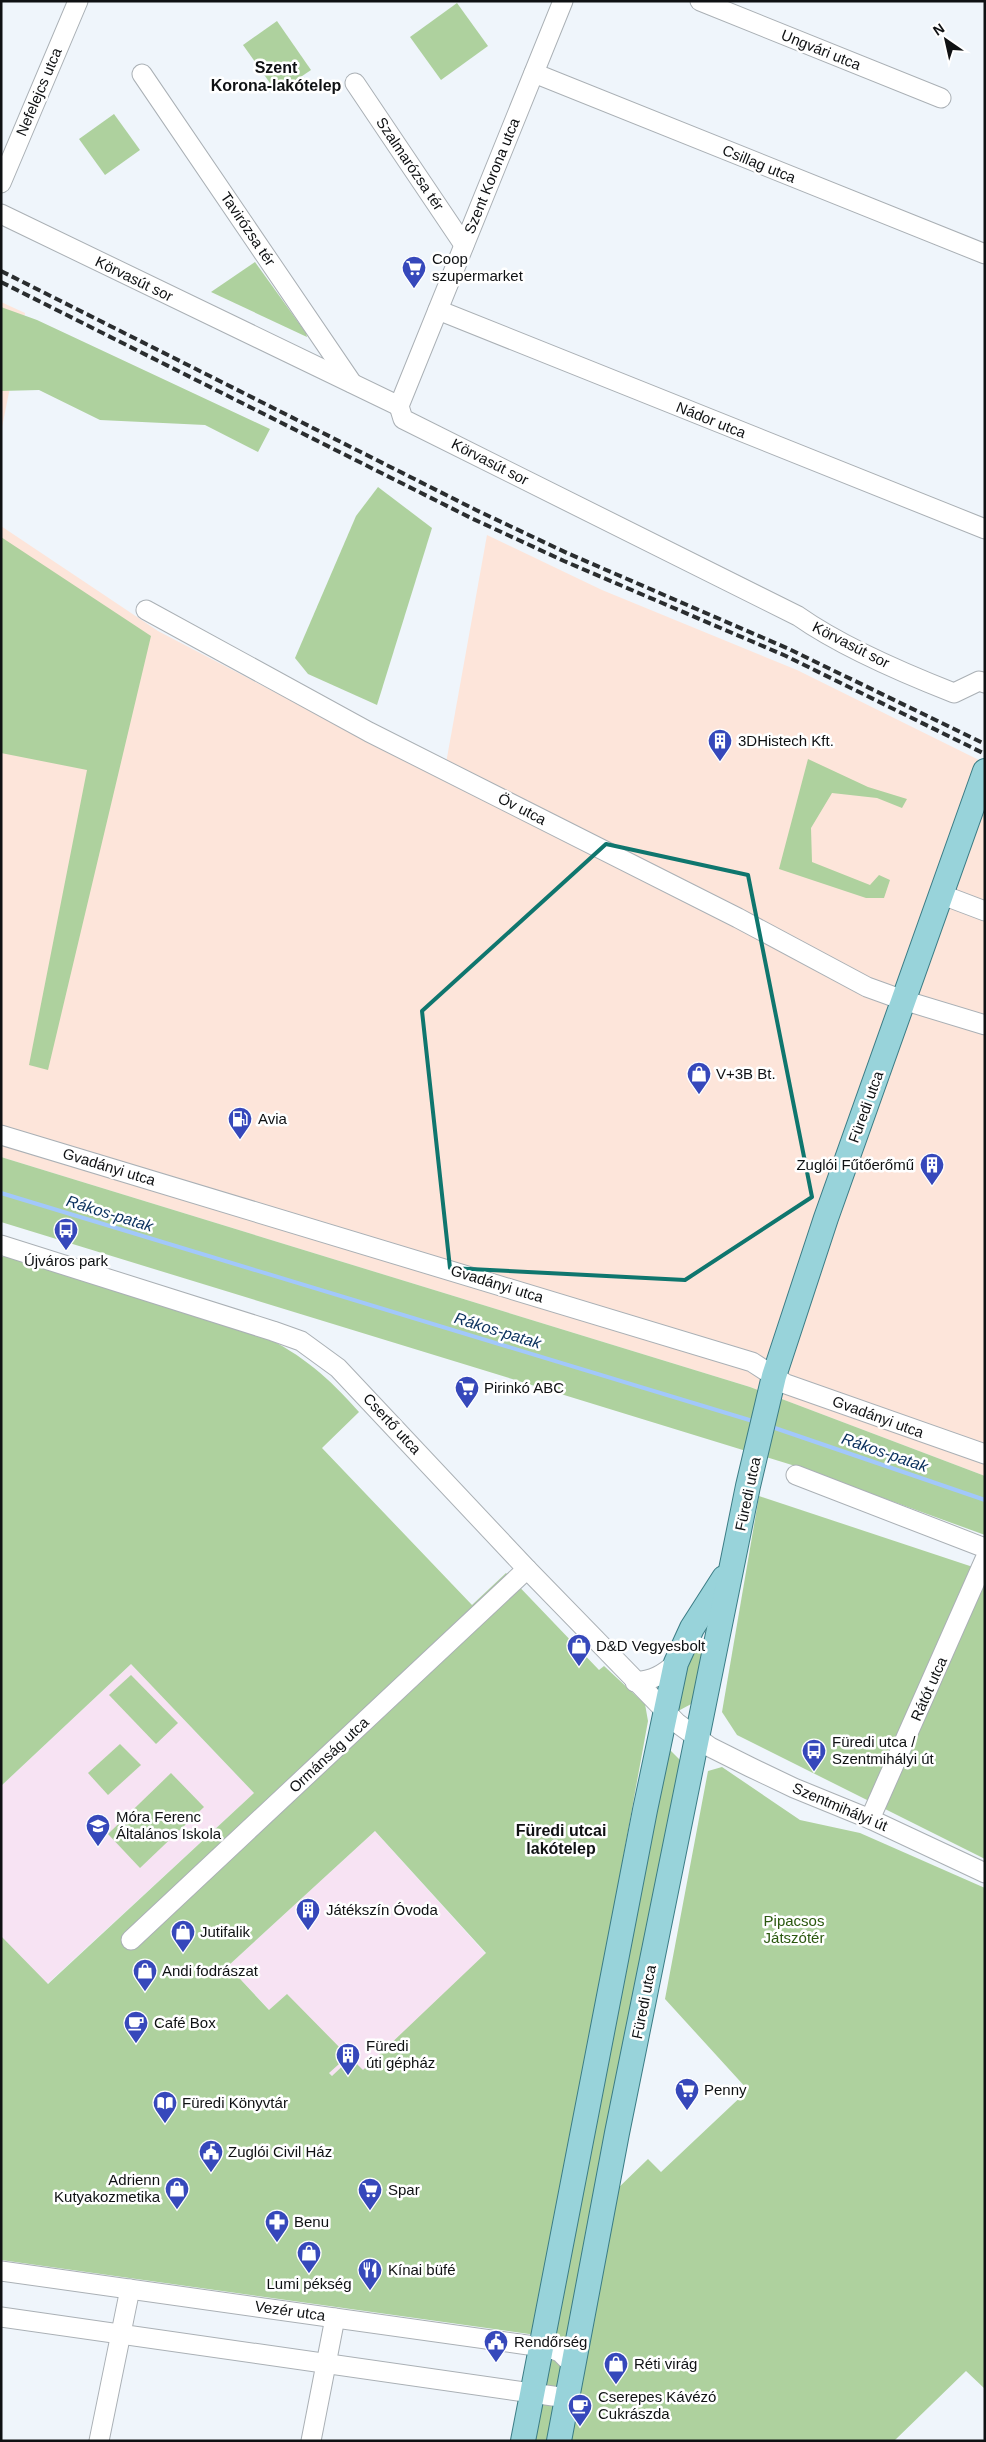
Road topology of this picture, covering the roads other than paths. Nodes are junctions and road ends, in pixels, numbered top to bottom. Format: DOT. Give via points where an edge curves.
graph roads {
  1 [pos="78,1"];
  2 [pos="562,1"];
  3 [pos="700,1"];
  4 [pos="534,73"];
  5 [pos="142,74"];
  6 [pos="355,84"];
  7 [pos="941,98"];
  8 [pos="1,183"];
  9 [pos="1,214"];
  10 [pos="464,245"];
  11 [pos="985,254"];
  12 [pos="438,310"];
  13 [pos="353,385"];
  14 [pos="399,406"];
  15 [pos="985,529"];
  16 [pos="146,610"];
  17 [pos="982,682"];
  18 [pos="985,771"];
  19 [pos="940,894"];
  20 [pos="985,911"];
  21 [pos="903,1000"];
  22 [pos="985,1025"];
  23 [pos="1,1135"];
  24 [pos="1,1245"];
  25 [pos="774,1376"];
  26 [pos="985,1454"];
  27 [pos="796,1475"];
  28 [pos="985,1548"];
  29 [pos="985,1559"];
  30 [pos="733,1564"];
  31 [pos="527,1570"];
  32 [pos="676,1663"];
  33 [pos="635,1682"];
  34 [pos="665,1713"];
  35 [pos="697,1738"];
  36 [pos="870,1819"];
  37 [pos="985,1873"];
  38 [pos="131,1940"];
  39 [pos="1,2271"];
  40 [pos="130,2289"];
  41 [pos="1,2317"];
  42 [pos="335,2318"];
  43 [pos="122,2336"];
  44 [pos="541,2347"];
  45 [pos="326,2365"];
  46 [pos="573,2365"];
  47 [pos="532,2394"];
  48 [pos="567,2398"];
  49 [pos="99,2441"];
  50 [pos="311,2441"];
  51 [pos="523,2441"];
  52 [pos="559,2441"];
  1 -- 8 [label="street, Nefelejcs utca"];
  2 -- 4 [label="street, Szent Korona utca"];
  3 -- 7 [label="street, Ungvári utca"];
  4 -- 10 [label="street, Szent Korona utca"];
  4 -- 11 [label="street, Csillag utca"];
  5 -- 13 [label="street, Tavirózsa tér"];
  6 -- 10 [label="street, Szalmarózsa tér"];
  9 -- 13 [label="street, Körvasút sor"];
  10 -- 12 [label="street, Szent Korona utca"];
  12 -- 14 [label="street, Szent Korona utca"];
  12 -- 15 [label="street, Nádor utca"];
  13 -- 14 [label="street, Körvasút sor"];
  14 -- 17 [label="street, Körvasút sor" via="403,419 914,676 954,693"];
  16 -- 21 [label="street, Öv utca" via="369,732 738,918 866,987"];
  18 -- 19 [label="main road, Füredi utca"];
  19 -- 20 [label="street"];
  19 -- 21 [label="main road, Füredi utca"];
  21 -- 22 [label="street, Öv utca"];
  21 -- 25 [label="main road, Füredi utca"];
  23 -- 25 [label="street, Gvadányi utca" via="752,1362"];
  24 -- 31 [label="street, Csertő utca" via="302,1341 338,1368"];
  25 -- 26 [label="street, Gvadányi utca" via="796,1387"];
  25 -- 30 [label="main road, Füredi utca"];
  27 -- 28 [label="street"];
  29 -- 36 [label="street, Rátót utca"];
  30 -- 32 [label="main road, Füredi utca" via="692,1628"];
  30 -- 35 [label="main road, Füredi utca"];
  31 -- 33 [label="street, Csertő utca"];
  31 -- 38 [label="street, Ormánság utca"];
  32 -- 33 [label="street, Füredi utca" via="652,1680"];
  32 -- 34 [label="main road, Füredi utca"];
  33 -- 34 [label="street, Csertő utca"];
  34 -- 35 [label="street, Csertő utca"];
  34 -- 44 [label="main road, Füredi utca"];
  35 -- 36 [label="street, Szentmihályi út" via="794,1788"];
  35 -- 46 [label="main road, Füredi utca"];
  36 -- 37 [label="street, Szentmihályi út"];
  39 -- 40 [label="street, Vezér utca"];
  40 -- 42 [label="street, Vezér utca"];
  40 -- 43 [label="street"];
  41 -- 43 [label="street"];
  42 -- 44 [label="street, Vezér utca"];
  42 -- 45 [label="street"];
  43 -- 45 [label="street"];
  43 -- 49 [label="street"];
  44 -- 46 [label="street, Vezér utca" via="560,2352"];
  44 -- 47 [label="main road, Füredi utca"];
  45 -- 47 [label="street"];
  45 -- 50 [label="street"];
  46 -- 48 [label="main road, Füredi utca"];
  47 -- 48 [label="street"];
  47 -- 51 [label="main road, Füredi utca"];
  48 -- 52 [label="main road, Füredi utca"];
}
